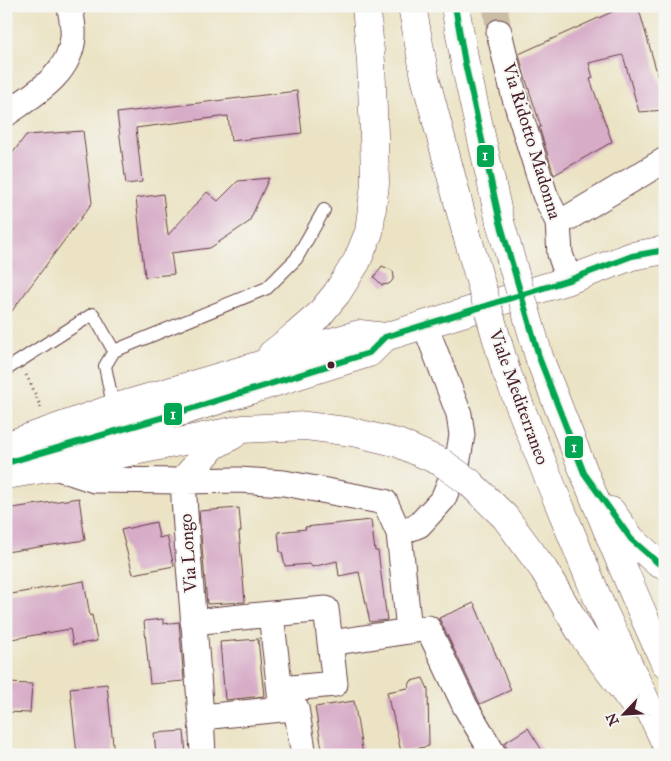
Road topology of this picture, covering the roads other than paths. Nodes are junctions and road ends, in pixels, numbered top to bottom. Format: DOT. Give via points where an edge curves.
graph roads {
  1 [pos="70,6"];
  2 [pos="366,6"];
  3 [pos="412,6"];
  4 [pos="454,6"];
  5 [pos="499,32"];
  6 [pos="6,114"];
  7 [pos="665,160"];
  8 [pos="324,210"];
  9 [pos="558,222"];
  10 [pos="665,250"];
  11 [pos="569,280"];
  12 [pos="426,325"];
  13 [pos="386,338"];
  14 [pos="114,351"];
  15 [pos="257,366"];
  16 [pos="6,368"];
  17 [pos="117,419"];
  18 [pos="243,429"];
  19 [pos="6,446"];
  20 [pos="6,463"];
  21 [pos="55,468"];
  22 [pos="584,474"];
  23 [pos="6,475"];
  24 [pos="183,481"];
  25 [pos="399,532"];
  26 [pos="665,566"];
  27 [pos="271,614"];
  28 [pos="193,622"];
  29 [pos="409,631"];
  30 [pos="330,643"];
  31 [pos="665,662"];
  32 [pos="281,699"];
  33 [pos="202,717"];
  34 [pos="665,743"];
  35 [pos="203,755"];
  36 [pos="304,755"];
  37 [pos="494,755"];
  1 -- 6 [label="street" via="73,36 70,53 60,72"];
  2 -- 15 [label="street" via="375,184 368,232 357,261 325,308"];
  3 -- 34 [label="street, Viale Mediterraneo, bridge" via="426,77 466,232 506,370 600,604"];
  4 -- 22 [label="street, Viale Mediterraneo, bridge" via="500,222 540,360"];
  5 -- 9 [label="street, Via Ridotto Madonna" via="514,96 545,195"];
  7 -- 9 [label="street"];
  8 -- 14 [label="lane" via="296,259 267,288"];
  9 -- 11 [label="street, Via Ridotto Madonna" via="560,254"];
  10 -- 11 [label="street" via="632,256"];
  11 -- 12 [label="street"];
  12 -- 13 [label="street"];
  12 -- 25 [label="street" via="459,414 462,435 457,465 443,499 419,525"];
  13 -- 15 [label="street" via="360,334"];
  13 -- 17 [label="street" via="369,353"];
  14 -- 16 [label="lane" via="93,314"];
  14 -- 17 [label="lane" via="106,366"];
  15 -- 17 [label="street"];
  17 -- 19 [label="street"];
  17 -- 20 [label="street"];
  18 -- 21 [label="street"];
  18 -- 24 [label="street" via="213,446"];
  18 -- 34 [label="street, bridge" via="306,426 353,432 398,443 441,462 469,482 506,517 544,570 583,636"];
  21 -- 23 [label="street"];
  21 -- 24 [label="street" via="94,480"];
  22 -- 26 [label="street" via="631,539"];
  22 -- 31 [label="street, Viale Mediterraneo"];
  24 -- 25 [label="street" via="284,483 385,502"];
  24 -- 28 [label="street, Via Longo"];
  25 -- 29 [label="street"];
  27 -- 28 [label="street"];
  27 -- 30 [label="street" via="326,608"];
  27 -- 32 [label="street"];
  28 -- 33 [label="street, Via Longo"];
  29 -- 30 [label="street"];
  29 -- 37 [label="street" via="428,628 464,706"];
  30 -- 32 [label="street" via="335,684"];
  32 -- 33 [label="street"];
  32 -- 36 [label="street" via="296,708"];
  33 -- 35 [label="street, Via Longo"];
}
